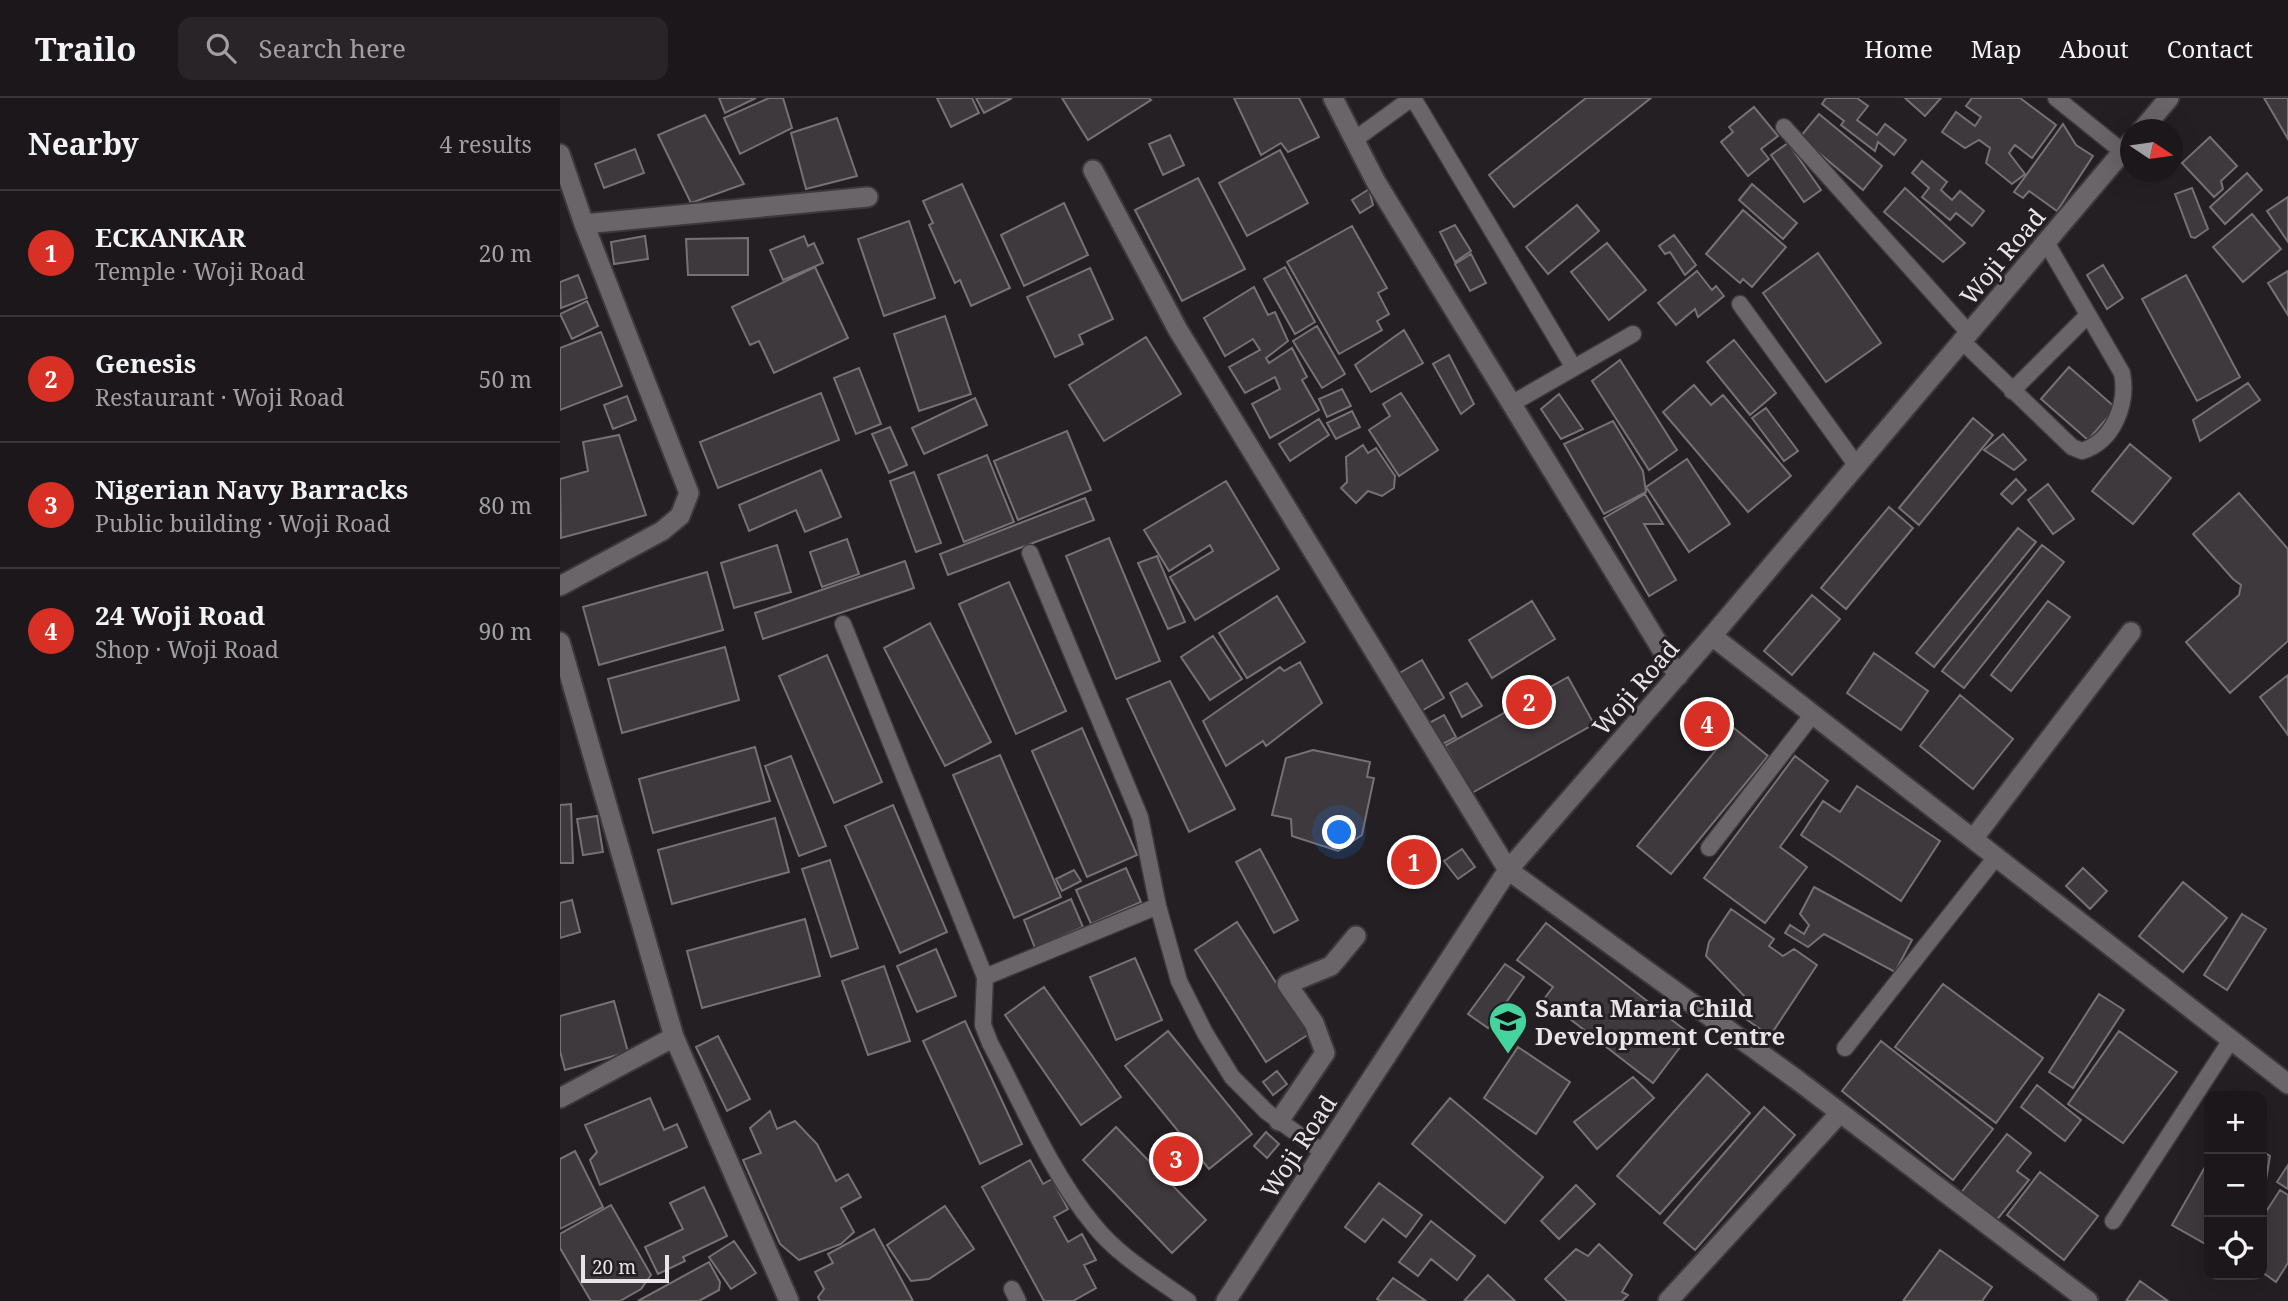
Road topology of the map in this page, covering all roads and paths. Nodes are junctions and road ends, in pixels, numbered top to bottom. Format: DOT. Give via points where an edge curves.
graph roads {
  1 [pos="1333,98"];
  2 [pos="1412,98"];
  3 [pos="2056,98"];
  4 [pos="2169,98"];
  5 [pos="2151,119"];
  6 [pos="1784,127"];
  7 [pos="1354,140"];
  8 [pos="2120,143"];
  9 [pos="560,154"];
  10 [pos="2120,156"];
  11 [pos="1093,170"];
  12 [pos="868,197"];
  13 [pos="584,224"];
  14 [pos="2046,242"];
  15 [pos="1740,304"];
  16 [pos="2088,314"];
  17 [pos="1633,334"];
  18 [pos="1966,337"];
  19 [pos="1574,368"];
  20 [pos="2012,391"];
  21 [pos="1511,404"];
  22 [pos="1857,466"];
  23 [pos="1030,553"];
  24 [pos="560,586"];
  25 [pos="843,624"];
  26 [pos="2131,632"];
  27 [pos="1712,636"];
  28 [pos="560,642"];
  29 [pos="1678,676"];
  30 [pos="1813,714"];
  31 [pos="1973,839"];
  32 [pos="1709,848"];
  33 [pos="1996,857"];
  34 [pos="1508,870"];
  35 [pos="1158,906"];
  36 [pos="1356,936"];
  37 [pos="985,977"];
  38 [pos="674,1037"];
  39 [pos="2231,1040"];
  40 [pos="1845,1048"];
  41 [pos="2288,1084"];
  42 [pos="560,1097"];
  43 [pos="1840,1113"];
  44 [pos="1279,1121"];
  45 [pos="1323,1152"];
  46 [pos="2113,1221"];
  47 [pos="2085,1300"];
  48 [pos="789,1301"];
  49 [pos="1188,1301"];
  50 [pos="1226,1301"];
  51 [pos="1668,1301"];
  1 -- 7 [label="street"];
  2 -- 7 [label="lane"];
  2 -- 19 [label="lane"];
  3 -- 8 [label="lane"];
  4 -- 5 [label="street"];
  6 -- 18 [label="lane"];
  7 -- 21 [label="street"];
  9 -- 13 [label="street"];
  10 -- 14 [label="street, Woji Road"];
  11 -- 34 [label="street" via="1178,330"];
  12 -- 13 [label="street"];
  13 -- 24 [label="street" via="689,493 680,516 662,531"];
  14 -- 16 [label="lane"];
  14 -- 18 [label="street, Woji Road"];
  15 -- 22 [label="lane"];
  16 -- 20 [label="lane"];
  16 -- 20 [label="lane" via="2122,373 2126,392 2121,412 2096,447 2082,451 2072,447"];
  17 -- 19 [label="lane"];
  18 -- 20 [label="lane"];
  18 -- 22 [label="street, Woji Road"];
  19 -- 21 [label="lane"];
  21 -- 29 [label="street"];
  22 -- 27 [label="street, Woji Road"];
  23 -- 35 [label="lane" via="1140,817"];
  25 -- 37 [label="lane"];
  26 -- 31 [label="street"];
  27 -- 29 [label="street, Woji Road"];
  27 -- 30 [label="street"];
  28 -- 38 [label="street"];
  29 -- 34 [label="street, Woji Road"];
  30 -- 31 [label="street"];
  30 -- 32 [label="lane"];
  31 -- 33 [label="street"];
  33 -- 39 [label="street"];
  33 -- 40 [label="lane"];
  34 -- 43 [label="street"];
  34 -- 45 [label="street, Woji Road"];
  35 -- 37 [label="lane"];
  35 -- 44 [label="lane" via="1179,981 1205,1033 1232,1077"];
  36 -- 44 [label="street" via="1331,967 1287,984 1314,1023 1325,1053"];
  37 -- 49 [label="lane" via="984,1025 990,1043 1068,1189 1122,1254"];
  38 -- 42 [label="street"];
  38 -- 48 [label="street"];
  39 -- 41 [label="street"];
  39 -- 46 [label="lane"];
  43 -- 47 [label="street"];
  43 -- 51 [label="street"];
  44 -- 45 [label="lane"];
  45 -- 50 [label="street, Woji Road"];
}
